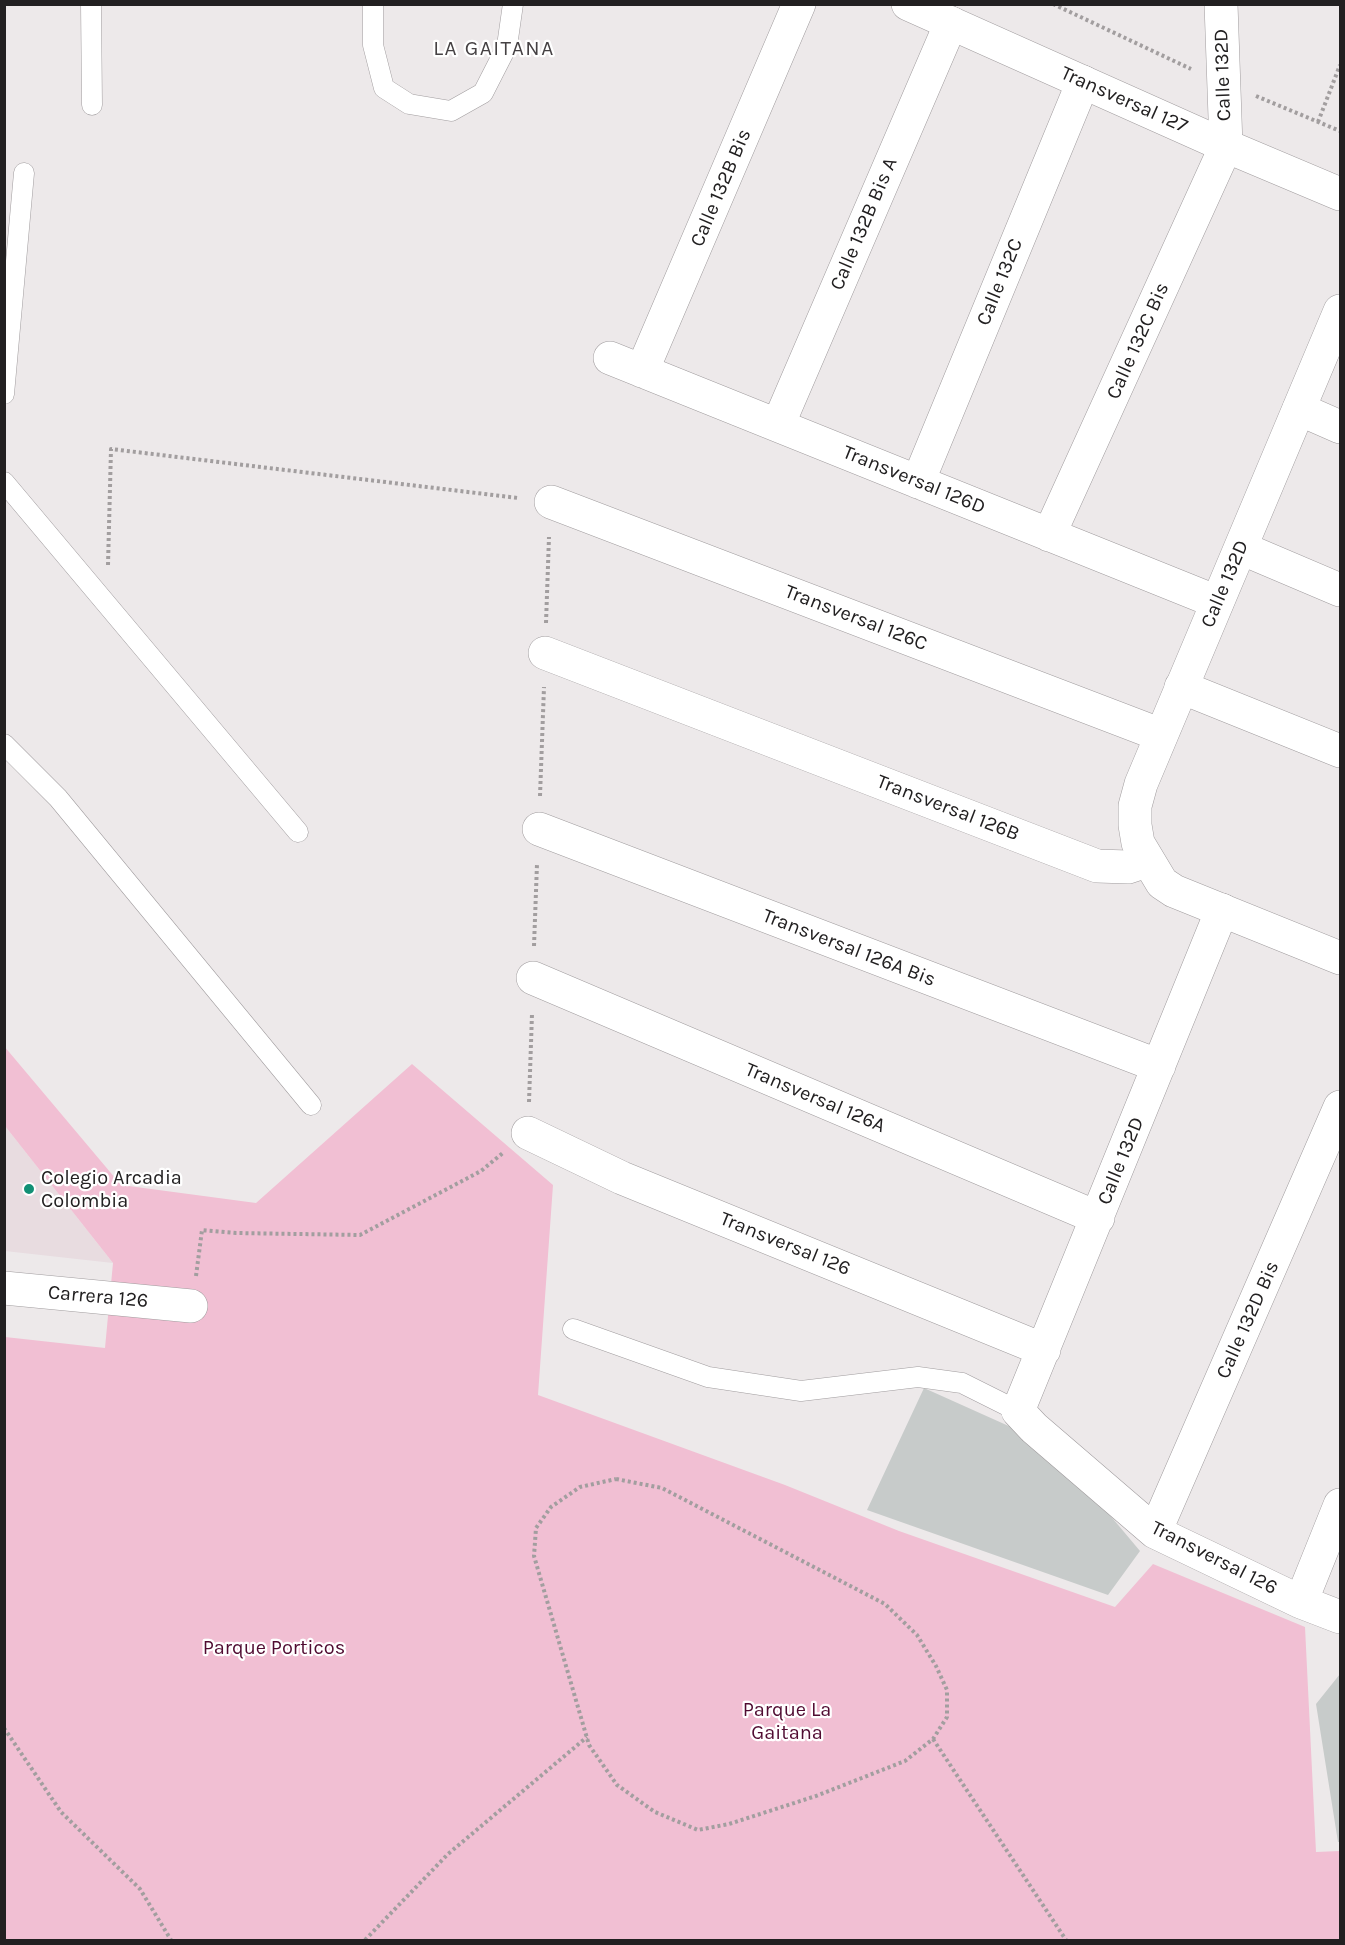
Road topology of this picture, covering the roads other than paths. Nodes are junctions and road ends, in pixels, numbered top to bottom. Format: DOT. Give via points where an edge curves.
graph roads {
  1 [pos="91,4"];
  2 [pos="373,4"];
  3 [pos="513,4"];
  4 [pos="799,4"];
  5 [pos="908,4"];
  6 [pos="1221,4"];
  7 [pos="951,23"];
  8 [pos="1083,82"];
  9 [pos="92,105"];
  10 [pos="1226,146"];
  11 [pos="24,173"];
  12 [pos="1341,194"];
  13 [pos="1341,311"];
  14 [pos="610,358"];
  15 [pos="642,371"];
  16 [pos="4,394"];
  17 [pos="1299,409"];
  18 [pos="778,425"];
  19 [pos="1341,427"];
  20 [pos="4,482"];
  21 [pos="918,482"];
  22 [pos="550,502"];
  23 [pos="1049,535"];
  24 [pos="1240,548"];
  25 [pos="1341,590"];
  26 [pos="1217,602"];
  27 [pos="545,653"];
  28 [pos="1181,687"];
  29 [pos="1161,735"];
  30 [pos="4,744"];
  31 [pos="1341,751"];
  32 [pos="539,829"];
  33 [pos="298,832"];
  34 [pos="1146,861"];
  35 [pos="1222,910"];
  36 [pos="1341,958"];
  37 [pos="533,978"];
  38 [pos="1159,1066"];
  39 [pos="311,1105"];
  40 [pos="1341,1107"];
  41 [pos="528,1133"];
  42 [pos="1098,1218"];
  43 [pos="4,1288"];
  44 [pos="191,1306"];
  45 [pos="573,1329"];
  46 [pos="1044,1350"];
  47 [pos="1017,1410"];
  48 [pos="1341,1505"];
  49 [pos="1155,1532"];
  50 [pos="1301,1602"];
  51 [pos="1341,1617"];
  1 -- 9 [label="lane"];
  2 -- 3 [label="lane" via="373,45 384,88 409,104 451,111 483,93 507,46"];
  4 -- 15 [label="street, Calle 132B Bis"];
  5 -- 7 [label="street, Transversal 127"];
  6 -- 10 [label="street, Calle 132D"];
  7 -- 8 [label="street, Transversal 127"];
  7 -- 18 [label="street, Calle 132B Bis A"];
  8 -- 10 [label="street, Transversal 127"];
  8 -- 21 [label="street, Calle 132C"];
  10 -- 12 [label="street, Transversal 127"];
  10 -- 23 [label="street, Calle 132C Bis"];
  11 -- 16 [label="lane"];
  13 -- 17 [label="street, Calle 132D"];
  14 -- 15 [label="street, Transversal 126D"];
  15 -- 18 [label="street, Transversal 126D"];
  17 -- 19 [label="street"];
  17 -- 24 [label="street, Calle 132D"];
  18 -- 21 [label="street, Transversal 126D"];
  20 -- 33 [label="lane"];
  21 -- 23 [label="street, Transversal 126D"];
  22 -- 29 [label="street, Transversal 126C"];
  23 -- 26 [label="street, Transversal 126D"];
  24 -- 25 [label="street"];
  24 -- 26 [label="street, Calle 132D"];
  26 -- 28 [label="street, Calle 132D"];
  27 -- 34 [label="street, Transversal 126B" via="1097,866 1128,867"];
  28 -- 29 [label="street, Calle 132D"];
  28 -- 31 [label="street"];
  29 -- 34 [label="street, Calle 132D" via="1136,806 1138,843"];
  30 -- 39 [label="lane" via="58,798"];
  32 -- 38 [label="street, Transversal 126A Bis"];
  34 -- 35 [label="street" via="1162,883"];
  35 -- 36 [label="street"];
  35 -- 38 [label="street, Calle 132D"];
  37 -- 42 [label="street, Transversal 126A"];
  38 -- 42 [label="street, Calle 132D"];
  40 -- 49 [label="street, Calle 132D Bis"];
  41 -- 46 [label="street, Transversal 126" via="622,1178"];
  42 -- 46 [label="street, Calle 132D"];
  43 -- 44 [label="street, Carrera 126"];
  45 -- 47 [label="lane" via="708,1377 801,1391 918,1377 962,1383"];
  46 -- 47 [label="street, Calle 132D"];
  47 -- 49 [label="street, Transversal 126"];
  48 -- 50 [label="street"];
  49 -- 50 [label="street, Transversal 126"];
  50 -- 51 [label="street, Transversal 126"];
}
